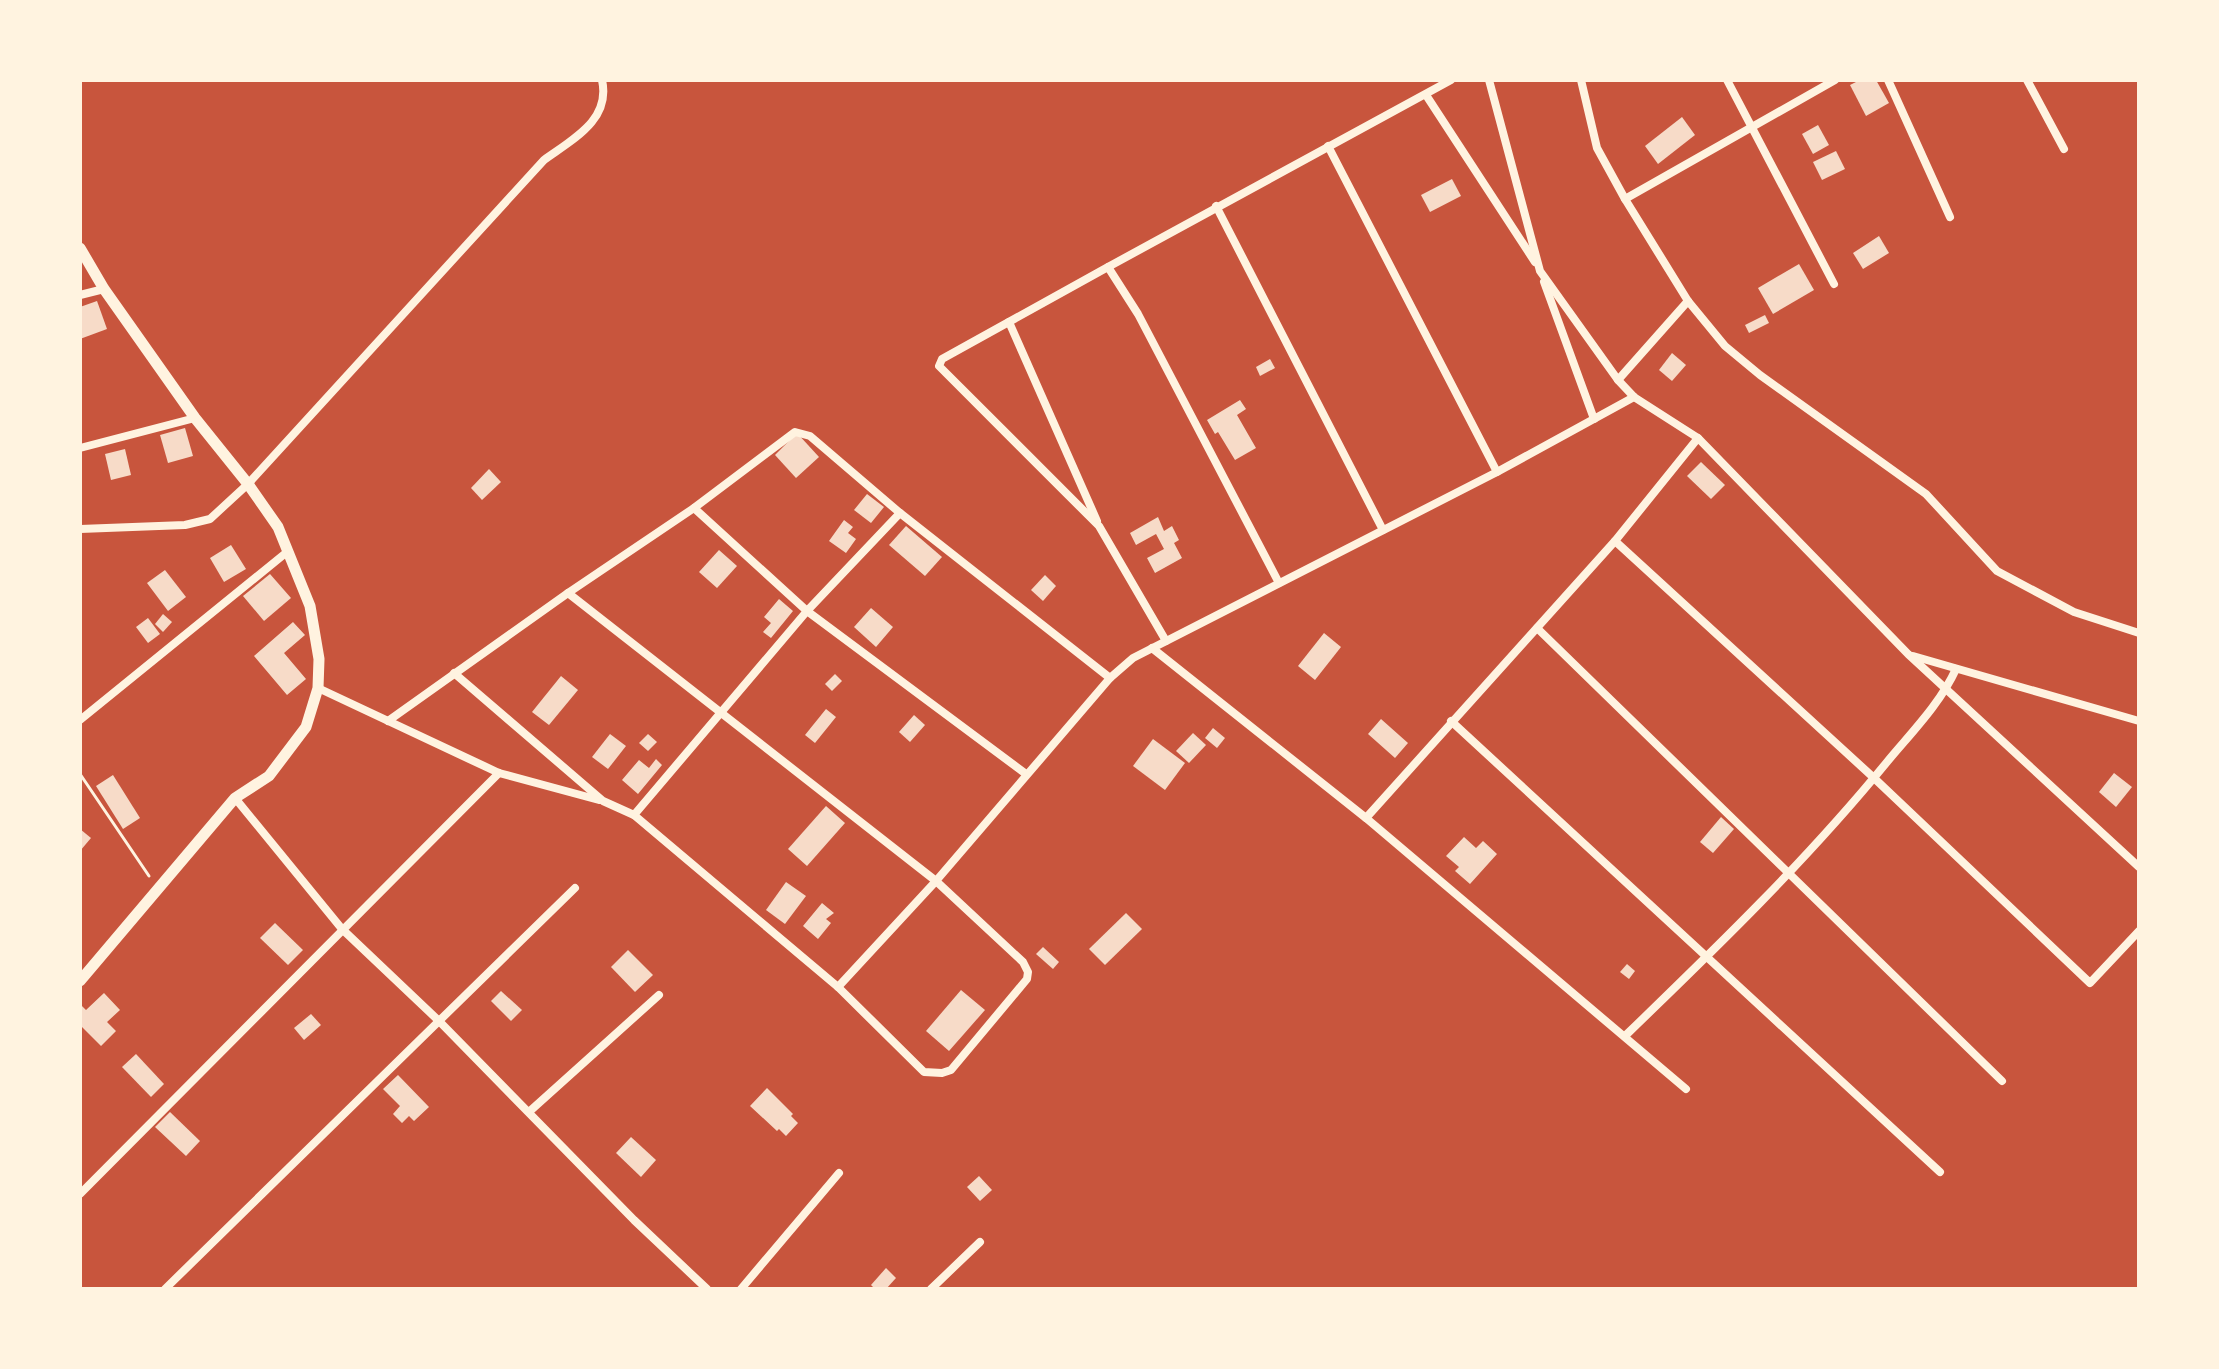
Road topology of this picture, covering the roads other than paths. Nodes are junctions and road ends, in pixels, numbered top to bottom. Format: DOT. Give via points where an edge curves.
graph roads {
  1 [pos="602,80"];
  2 [pos="1451,80"];
  3 [pos="1489,80"];
  4 [pos="1581,80"];
  5 [pos="1727,80"];
  6 [pos="1835,80"];
  7 [pos="1888,80"];
  8 [pos="2027,80"];
  9 [pos="1426,95"];
  10 [pos="1751,128"];
  11 [pos="1328,146"];
  12 [pos="2064,149"];
  13 [pos="1625,199"];
  14 [pos="1216,206"];
  15 [pos="1950,217"];
  16 [pos="80,248"];
  17 [pos="1108,267"];
  18 [pos="1540,271"];
  19 [pos="1834,284"];
  20 [pos="104,289"];
  21 [pos="80,295"];
  22 [pos="1688,301"];
  23 [pos="1009,322"];
  24 [pos="1618,380"];
  25 [pos="1634,397"];
  26 [pos="195,418"];
  27 [pos="1594,419"];
  28 [pos="1698,438"];
  29 [pos="80,448"];
  30 [pos="1497,472"];
  31 [pos="248,484"];
  32 [pos="694,508"];
  33 [pos="900,513"];
  34 [pos="1099,526"];
  35 [pos="80,529"];
  36 [pos="1383,530"];
  37 [pos="1615,541"];
  38 [pos="287,552"];
  39 [pos="1279,583"];
  40 [pos="568,593"];
  41 [pos="807,611"];
  42 [pos="1537,628"];
  43 [pos="2139,633"];
  44 [pos="1166,641"];
  45 [pos="1152,648"];
  46 [pos="1908,654"];
  47 [pos="1956,669"];
  48 [pos="454,673"];
  49 [pos="1110,678"];
  50 [pos="318,688"];
  51 [pos="1947,689"];
  52 [pos="722,712"];
  53 [pos="80,720"];
  54 [pos="388,721"];
  55 [pos="1451,721"];
  56 [pos="2139,721"];
  57 [pos="499,773"];
  58 [pos="1026,774"];
  59 [pos="1874,778"];
  60 [pos="235,798"];
  61 [pos="603,801"];
  62 [pos="634,815"];
  63 [pos="1366,818"];
  64 [pos="2139,867"];
  65 [pos="1790,873"];
  66 [pos="936,881"];
  67 [pos="575,888"];
  68 [pos="342,929"];
  69 [pos="2139,931"];
  70 [pos="1708,956"];
  71 [pos="80,981"];
  72 [pos="838,987"];
  73 [pos="659,995"];
  74 [pos="439,1021"];
  75 [pos="1626,1035"];
  76 [pos="2002,1081"];
  77 [pos="1686,1089"];
  78 [pos="530,1111"];
  79 [pos="1940,1172"];
  80 [pos="839,1173"];
  81 [pos="80,1194"];
  82 [pos="980,1242"];
  83 [pos="165,1289"];
  84 [pos="707,1289"];
  85 [pos="741,1289"];
  86 [pos="931,1289"];
  1 -- 31 [label="street" via="601,112 544,160"];
  2 -- 9 [label="street"];
  3 -- 18 [label="street"];
  4 -- 13 [label="street" via="1597,148"];
  5 -- 10 [label="street"];
  6 -- 10 [label="street"];
  7 -- 15 [label="street"];
  8 -- 12 [label="street"];
  9 -- 11 [label="street"];
  9 -- 18 [label="street"];
  10 -- 13 [label="street"];
  10 -- 19 [label="street"];
  11 -- 14 [label="street"];
  11 -- 30 [label="street"];
  13 -- 22 [label="street"];
  14 -- 17 [label="street"];
  14 -- 36 [label="street"];
  16 -- 20 [label="street"];
  17 -- 23 [label="street"];
  17 -- 39 [label="street" via="1138,314"];
  18 -- 24 [label="street"];
  18 -- 27 [label="street"];
  20 -- 21 [label="street"];
  20 -- 26 [label="street"];
  22 -- 24 [label="street"];
  22 -- 43 [label="street" via="1725,346 1760,375 1926,494 1997,571 2074,612"];
  23 -- 34 [label="street"];
  23 -- 34 [label="street" via="942,359 940,369"];
  24 -- 25 [label="street"];
  25 -- 27 [label="street"];
  25 -- 28 [label="street"];
  26 -- 29 [label="street"];
  26 -- 31 [label="street"];
  27 -- 30 [label="street"];
  28 -- 37 [label="street"];
  28 -- 46 [label="street"];
  30 -- 36 [label="street"];
  31 -- 35 [label="street" via="210,519 185,525"];
  31 -- 38 [label="street" via="278,527"];
  32 -- 33 [label="street" via="785,437 802,432"];
  32 -- 40 [label="street"];
  32 -- 41 [label="street"];
  33 -- 41 [label="street"];
  33 -- 49 [label="street"];
  34 -- 44 [label="street"];
  36 -- 39 [label="street"];
  37 -- 42 [label="street"];
  37 -- 59 [label="street"];
  38 -- 50 [label="street" via="310,606"];
  38 -- 53 [label="street"];
  39 -- 44 [label="street"];
  40 -- 48 [label="street"];
  40 -- 52 [label="street"];
  41 -- 52 [label="street"];
  41 -- 58 [label="street"];
  42 -- 55 [label="street"];
  42 -- 65 [label="street"];
  44 -- 45 [label="street"];
  45 -- 49 [label="street"];
  45 -- 63 [label="street"];
  46 -- 47 [label="street"];
  46 -- 51 [label="street"];
  47 -- 51 [label="street"];
  47 -- 56 [label="street"];
  48 -- 54 [label="street"];
  48 -- 61 [label="street"];
  49 -- 58 [label="street"];
  50 -- 54 [label="street"];
  50 -- 60 [label="street" via="306,727 269,776"];
  51 -- 59 [label="street"];
  51 -- 64 [label="street"];
  52 -- 62 [label="street"];
  52 -- 66 [label="street"];
  54 -- 57 [label="street"];
  55 -- 63 [label="street"];
  55 -- 70 [label="street"];
  57 -- 61 [label="street"];
  57 -- 68 [label="street"];
  58 -- 66 [label="street"];
  59 -- 65 [label="street"];
  59 -- 69 [label="street" via="2090,983"];
  60 -- 68 [label="street"];
  60 -- 71 [label="street"];
  61 -- 62 [label="street"];
  62 -- 72 [label="street"];
  63 -- 75 [label="street"];
  65 -- 70 [label="street"];
  65 -- 76 [label="street"];
  66 -- 72 [label="street"];
  66 -- 72 [label="street" via="1028,972 951,1070 924,1072"];
  67 -- 74 [label="street"];
  68 -- 74 [label="street"];
  68 -- 81 [label="street"];
  70 -- 75 [label="street"];
  70 -- 79 [label="street"];
  73 -- 78 [label="street"];
  74 -- 78 [label="street"];
  74 -- 83 [label="street"];
  75 -- 77 [label="street"];
  78 -- 84 [label="street"];
  80 -- 85 [label="street"];
  82 -- 86 [label="street"];
}
